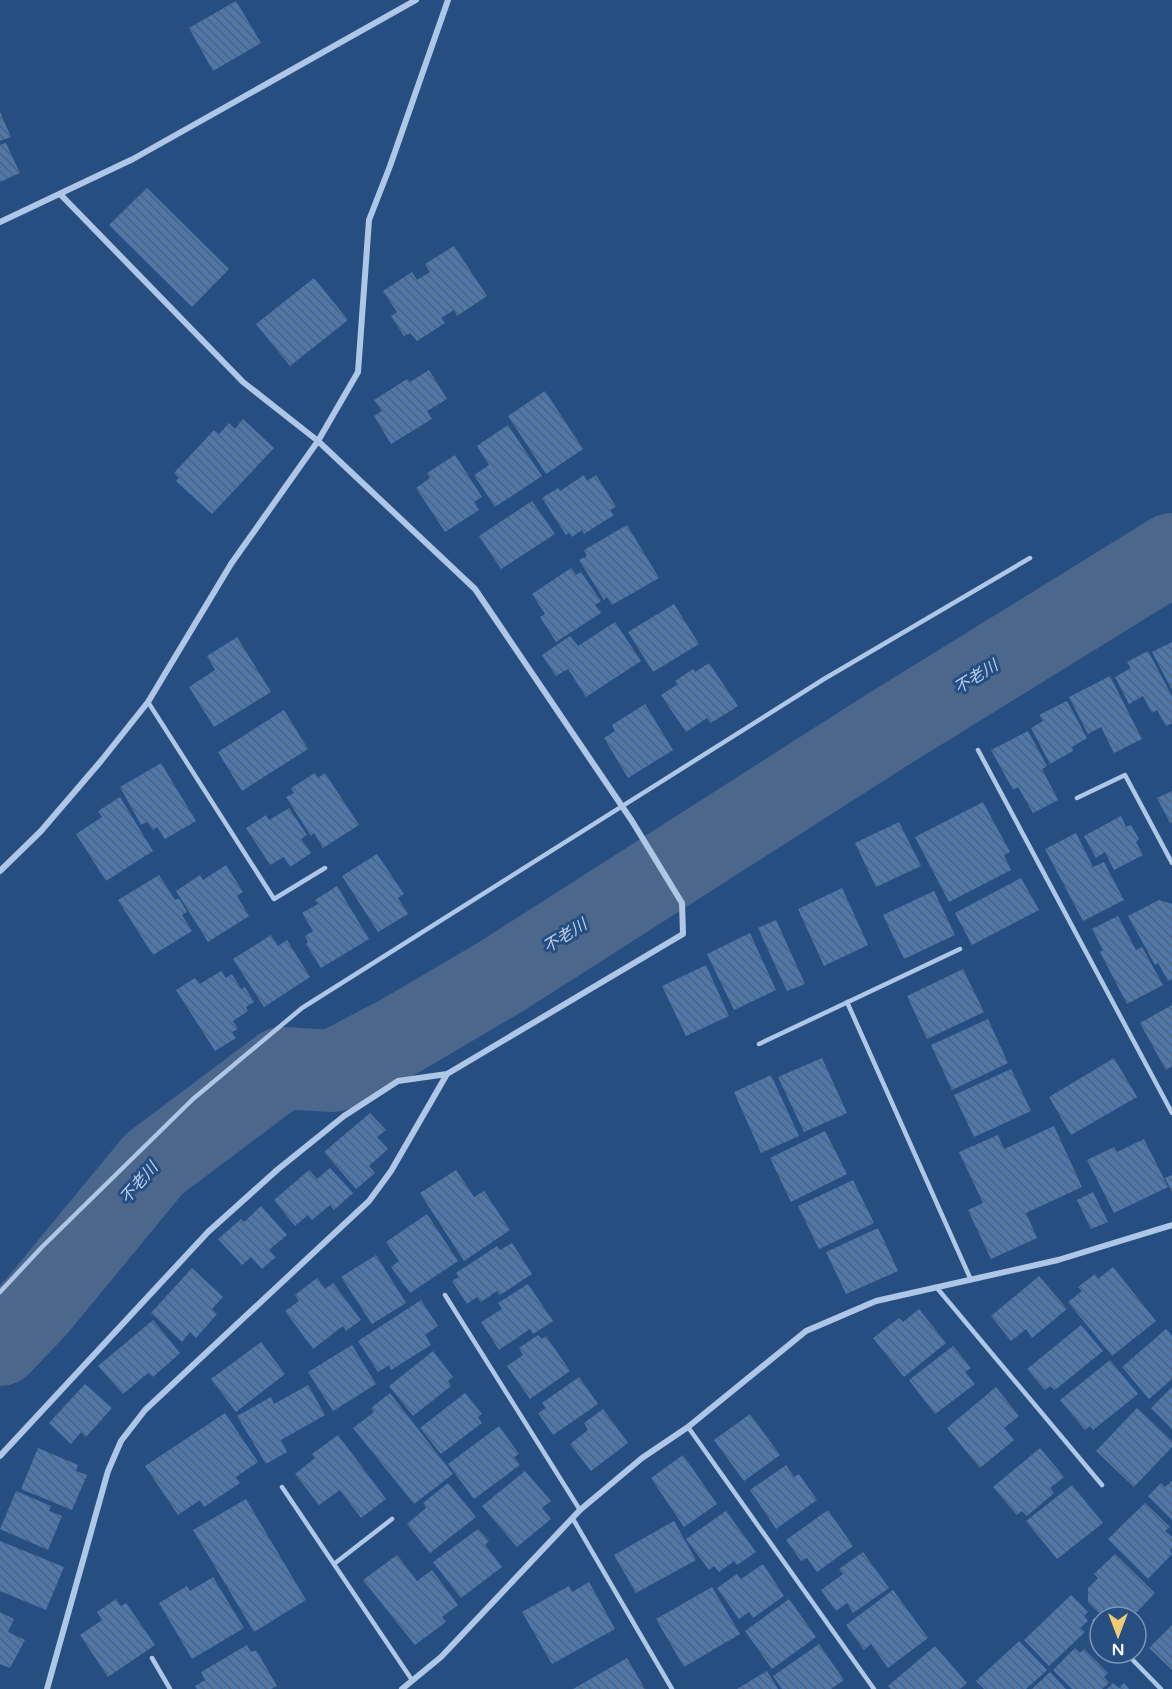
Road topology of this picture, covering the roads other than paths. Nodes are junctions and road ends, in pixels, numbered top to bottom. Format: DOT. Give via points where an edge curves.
graph roads {
  1 [pos="416,0"];
  2 [pos="448,0"];
  3 [pos="60,194"];
  4 [pos="0,216"];
  5 [pos="9,217"];
  6 [pos="0,222"];
  7 [pos="318,441"];
  8 [pos="1030,558"];
  9 [pos="148,702"];
  10 [pos="978,750"];
  11 [pos="1077,798"];
  12 [pos="623,807"];
  13 [pos="1172,863"];
  14 [pos="325,868"];
  15 [pos="0,871"];
  16 [pos="960,948"];
  17 [pos="847,1002"];
  18 [pos="759,1044"];
  19 [pos="447,1074"];
  20 [pos="1172,1113"];
  21 [pos="1172,1225"];
  22 [pos="972,1280"];
  23 [pos="937,1288"];
  24 [pos="0,1292"];
  25 [pos="445,1295"];
  26 [pos="688,1427"];
  27 [pos="0,1456"];
  28 [pos="1102,1485"];
  29 [pos="282,1487"];
  30 [pos="580,1510"];
  31 [pos="392,1519"];
  32 [pos="573,1519"];
  33 [pos="334,1564"];
  34 [pos="152,1658"];
  35 [pos="1138,1665"];
  36 [pos="412,1680"];
  37 [pos="47,1689"];
  38 [pos="170,1689"];
  39 [pos="402,1689"];
  40 [pos="672,1689"];
  41 [pos="874,1689"];
  42 [pos="1161,1689"];
  1 -- 3 [label="street" via="133,159"];
  2 -- 7 [label="street" via="369,220 358,372"];
  3 -- 5 [label="street"];
  3 -- 7 [label="street" via="243,382"];
  4 -- 5 [label="street"];
  5 -- 6 [label="street"];
  7 -- 9 [label="street" via="231,564"];
  7 -- 12 [label="street" via="475,589"];
  8 -- 12 [label="lane" via="824,679"];
  9 -- 14 [label="lane" via="274,899"];
  9 -- 15 [label="street" via="41,831"];
  10 -- 20 [label="lane"];
  11 -- 13 [label="lane" via="1125,774"];
  12 -- 19 [label="street" via="682,903 683,934"];
  12 -- 24 [label="lane" via="302,1008 193,1099"];
  16 -- 17 [label="lane"];
  17 -- 18 [label="lane"];
  17 -- 22 [label="lane"];
  19 -- 27 [label="street" via="398,1081 344,1116 277,1170 208,1232"];
  19 -- 37 [label="street" via="391,1171 369,1201 145,1410 122,1441 108,1470"];
  21 -- 22 [label="street" via="1058,1260"];
  22 -- 23 [label="street"];
  23 -- 26 [label="street" via="876,1301 806,1331"];
  23 -- 28 [label="lane"];
  25 -- 30 [label="lane"];
  26 -- 30 [label="street" via="642,1458"];
  26 -- 41 [label="lane"];
  29 -- 33 [label="lane"];
  30 -- 32 [label="street"];
  31 -- 33 [label="lane"];
  32 -- 36 [label="street" via="441,1658"];
  32 -- 40 [label="lane"];
  33 -- 36 [label="lane"];
  34 -- 38 [label="lane"];
  35 -- 42 [label="lane"];
  36 -- 39 [label="street"];
}
